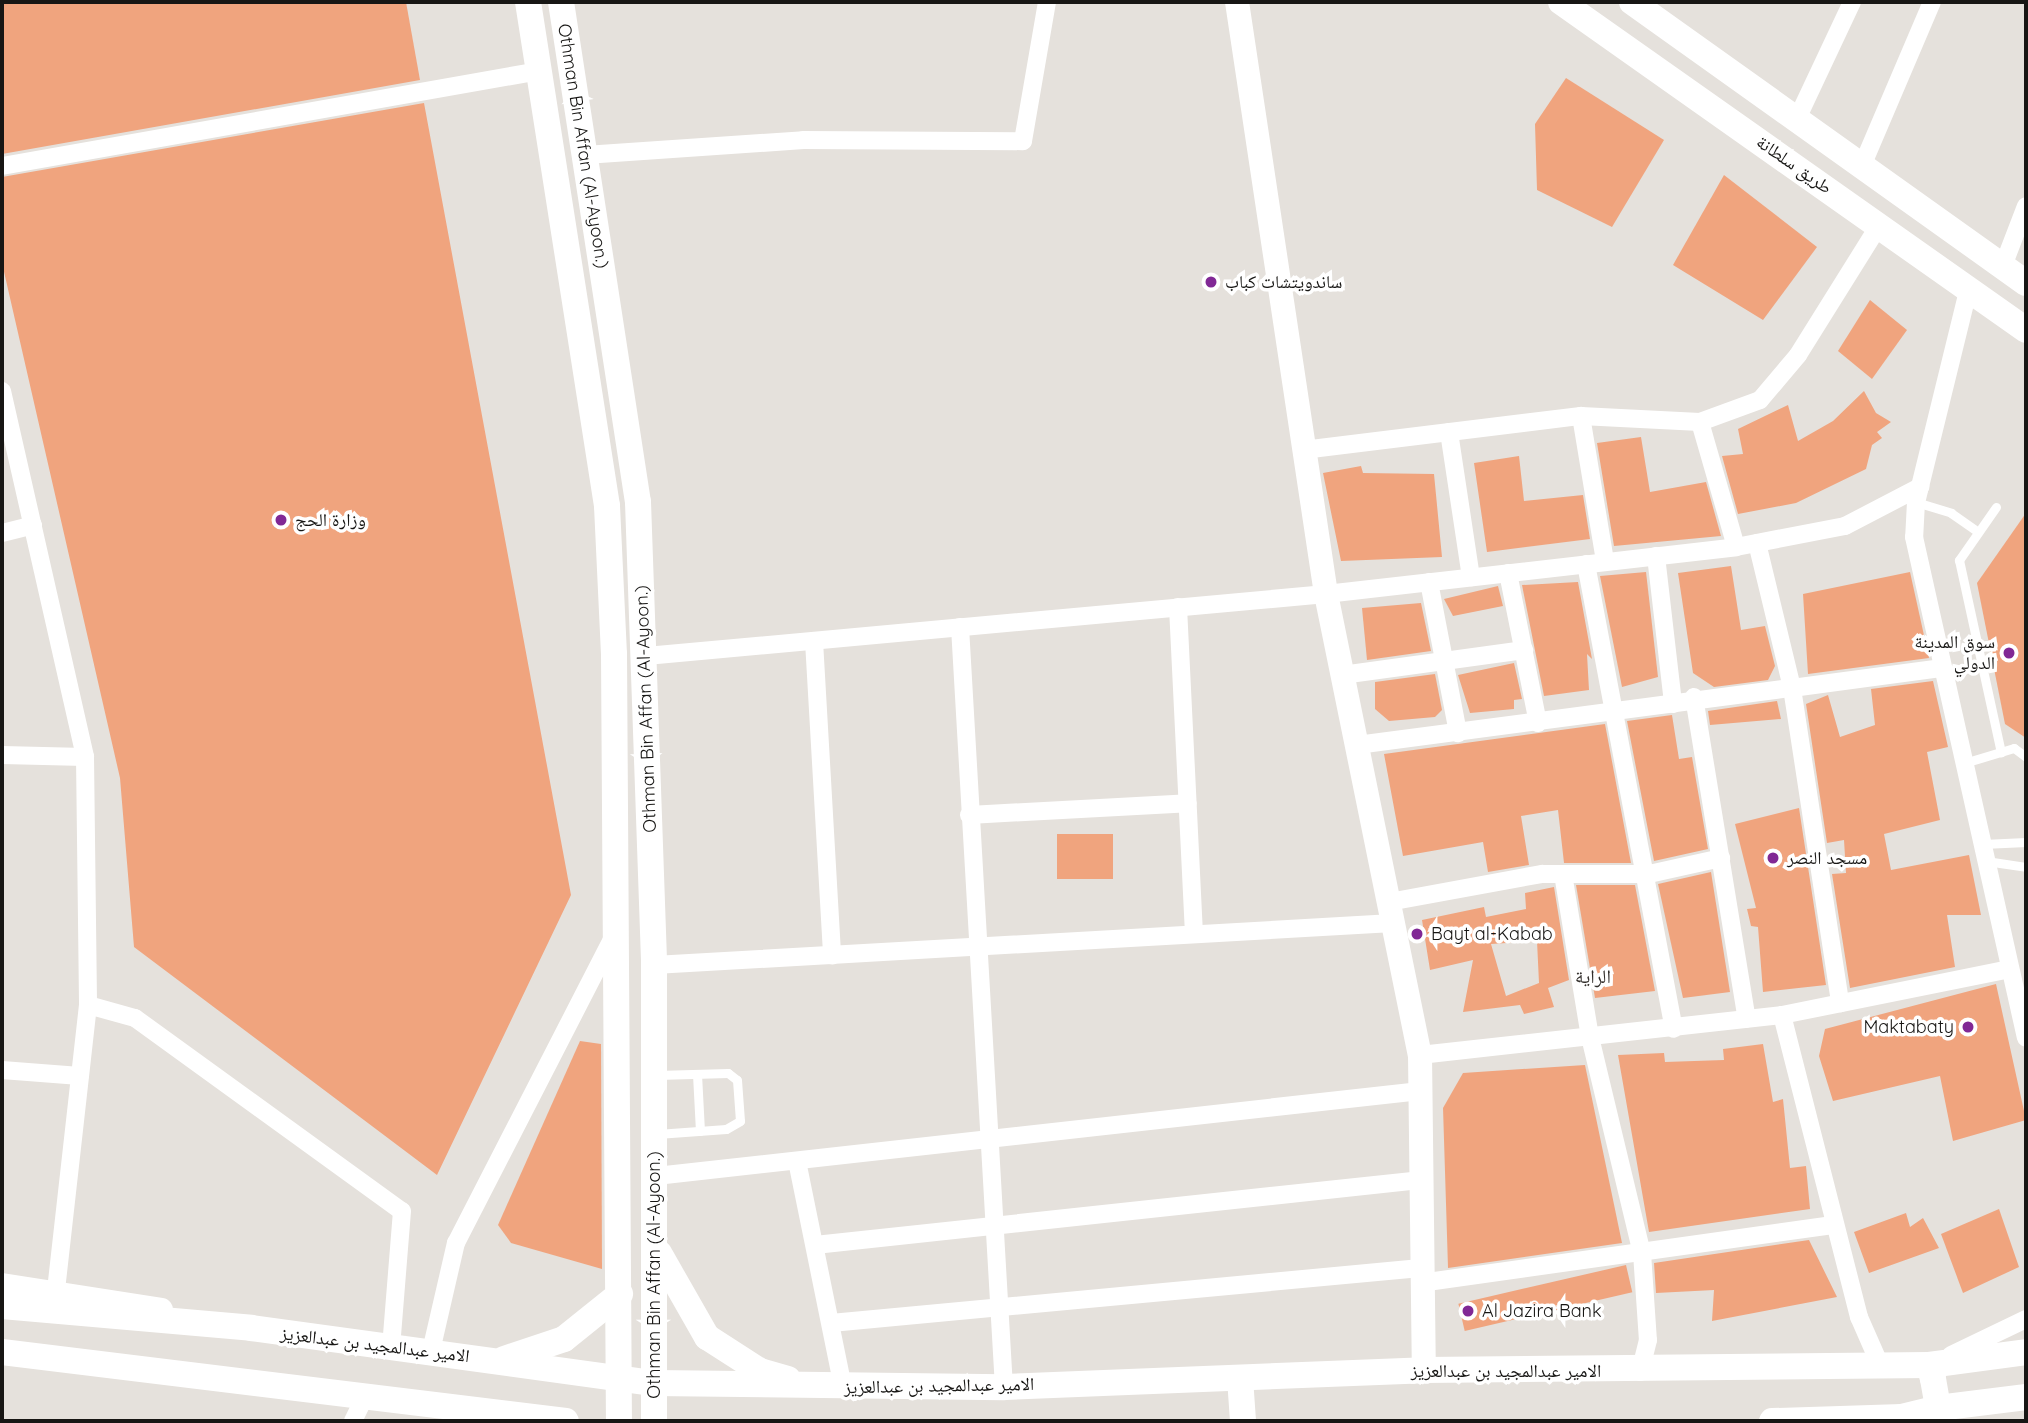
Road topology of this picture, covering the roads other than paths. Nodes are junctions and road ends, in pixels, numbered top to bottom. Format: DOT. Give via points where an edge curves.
graph roads {
  1 [pos="528,2"];
  2 [pos="561,2"];
  3 [pos="1047,2"];
  4 [pos="1237,2"];
  5 [pos="1561,2"];
  6 [pos="1632,2"];
  7 [pos="1852,2"];
  8 [pos="1932,2"];
  9 [pos="539,71"];
  10 [pos="1797,119"];
  11 [pos="585,155"];
  12 [pos="2,166"];
  13 [pos="1862,166"];
  14 [pos="2026,206"];
  15 [pos="1880,224"];
  16 [pos="2003,266"];
  17 [pos="2026,283"];
  18 [pos="1969,287"];
  19 [pos="2026,330"];
  20 [pos="2,391"];
  21 [pos="1581,415"];
  22 [pos="1700,422"];
  23 [pos="1449,432"];
  24 [pos="7,433"];
  25 [pos="1303,450"];
  26 [pos="1918,494"];
  27 [pos="1996,507"];
  28 [pos="33,525"];
  29 [pos="1978,532"];
  30 [pos="2,533"];
  31 [pos="1757,543"];
  32 [pos="1736,547"];
  33 [pos="1656,556"];
  34 [pos="1605,561"];
  35 [pos="1586,564"];
  36 [pos="1508,573"];
  37 [pos="1471,577"];
  38 [pos="1429,582"];
  39 [pos="1326,594"];
  40 [pos="1178,607"];
  41 [pos="960,627"];
  42 [pos="814,641"];
  43 [pos="1524,650"];
  44 [pos="646,656"];
  45 [pos="1444,661"];
  46 [pos="1941,668"];
  47 [pos="1342,675"];
  48 [pos="1793,688"];
  49 [pos="1694,697"];
  50 [pos="1673,704"];
  51 [pos="1618,714"];
  52 [pos="1538,723"];
  53 [pos="1458,733"];
  54 [pos="1357,745"];
  55 [pos="2001,752"];
  56 [pos="2,755"];
  57 [pos="85,757"];
  58 [pos="2026,757"];
  59 [pos="1962,764"];
  60 [pos="1188,803"];
  61 [pos="969,815"];
  62 [pos="2026,842"];
  63 [pos="1982,853"];
  64 [pos="1721,858"];
  65 [pos="2026,867"];
  66 [pos="1563,874"];
  67 [pos="1649,874"];
  68 [pos="1391,913"];
  69 [pos="617,929"];
  70 [pos="1194,934"];
  71 [pos="975,947"];
  72 [pos="832,955"];
  73 [pos="654,965"];
  74 [pos="2006,970"];
  75 [pos="1840,1003"];
  76 [pos="88,1005"];
  77 [pos="1782,1015"];
  78 [pos="1747,1019"];
  79 [pos="1674,1029"];
  80 [pos="1590,1037"];
  81 [pos="2026,1038"];
  82 [pos="1420,1055"];
  83 [pos="2,1070"];
  84 [pos="697,1074"];
  85 [pos="655,1075"];
  86 [pos="80,1076"];
  87 [pos="1420,1091"];
  88 [pos="700,1131"];
  89 [pos="655,1134"];
  90 [pos="988,1140"];
  91 [pos="797,1161"];
  92 [pos="656,1176"];
  93 [pos="1420,1180"];
  94 [pos="1833,1225"];
  95 [pos="994,1228"];
  96 [pos="815,1245"];
  97 [pos="657,1247"];
  98 [pos="1642,1253"];
  99 [pos="1420,1275"];
  100 [pos="2,1285"];
  101 [pos="56,1290"];
  102 [pos="620,1294"];
  103 [pos="999,1304"];
  104 [pos="2,1306"];
  105 [pos="2026,1319"];
  106 [pos="831,1323"];
  107 [pos="251,1328"];
  108 [pos="391,1347"];
  109 [pos="430,1351"];
  110 [pos="2,1352"];
  111 [pos="2026,1352"];
  112 [pos="498,1361"];
  113 [pos="1928,1365"];
  114 [pos="1881,1367"];
  115 [pos="1424,1370"];
  116 [pos="1640,1372"];
  117 [pos="619,1377"];
  118 [pos="1240,1378"];
  119 [pos="653,1383"];
  120 [pos="843,1387"];
  121 [pos="1004,1387"];
  122 [pos="817,1388"];
  123 [pos="365,1396"];
  124 [pos="2026,1396"];
  125 [pos="1938,1408"];
  126 [pos="507,1417"];
  127 [pos="1902,1419"];
  128 [pos="353,1421"];
  129 [pos="566,1421"];
  130 [pos="619,1421"];
  131 [pos="654,1421"];
  132 [pos="1243,1421"];
  133 [pos="1772,1421"];
  1 -- 9 [label="main road, Othman Bin Affan (Al-Ayoon.)"];
  2 -- 11 [label="main road, Othman Bin Affan (Al-Ayoon.)"];
  3 -- 11 [label="street" via="1023,141 803,140"];
  4 -- 25 [label="street"];
  5 -- 15 [label="main road, طريق سلطانة"];
  6 -- 10 [label="main road"];
  7 -- 10 [label="street"];
  8 -- 13 [label="street"];
  9 -- 12 [label="street"];
  9 -- 69 [label="main road, Othman Bin Affan (Al-Ayoon.)" via="607,506"];
  10 -- 13 [label="main road"];
  11 -- 44 [label="main road, Othman Bin Affan (Al-Ayoon.)" via="638,502"];
  13 -- 16 [label="main road"];
  14 -- 16 [label="street"];
  15 -- 18 [label="main road, طريق سلطانة"];
  15 -- 22 [label="street" via="1798,355 1760,400"];
  16 -- 17 [label="main road"];
  18 -- 19 [label="main road, طريق سلطانة"];
  18 -- 26 [label="street"];
  20 -- 24 [label="street"];
  21 -- 22 [label="street"];
  21 -- 23 [label="street"];
  21 -- 34 [label="street"];
  22 -- 32 [label="street"];
  23 -- 25 [label="street"];
  23 -- 37 [label="street"];
  24 -- 28 [label="street"];
  25 -- 39 [label="street"];
  26 -- 29 [label="lane"];
  26 -- 31 [label="street" via="1845,526"];
  26 -- 46 [label="street" via="1914,537"];
  27 -- 29 [label="lane"];
  28 -- 30 [label="street"];
  28 -- 57 [label="street"];
  29 -- 55 [label="lane" via="1959,560"];
  31 -- 32 [label="street"];
  31 -- 48 [label="street"];
  32 -- 33 [label="street"];
  33 -- 34 [label="street"];
  33 -- 50 [label="street"];
  34 -- 35 [label="street"];
  35 -- 36 [label="street"];
  35 -- 51 [label="street"];
  36 -- 37 [label="street"];
  36 -- 43 [label="street"];
  37 -- 38 [label="street"];
  38 -- 39 [label="street"];
  38 -- 45 [label="street"];
  39 -- 40 [label="street"];
  39 -- 47 [label="street"];
  40 -- 41 [label="street"];
  40 -- 60 [label="street"];
  41 -- 42 [label="street"];
  41 -- 61 [label="street"];
  42 -- 44 [label="street"];
  42 -- 72 [label="street"];
  43 -- 45 [label="street"];
  43 -- 52 [label="street"];
  44 -- 73 [label="main road, Othman Bin Affan (Al-Ayoon.)"];
  45 -- 47 [label="street"];
  45 -- 53 [label="street"];
  46 -- 48 [label="street"];
  46 -- 59 [label="street"];
  47 -- 54 [label="street"];
  48 -- 49 [label="street"];
  48 -- 75 [label="street"];
  49 -- 50 [label="street"];
  49 -- 64 [label="street"];
  50 -- 51 [label="street"];
  51 -- 52 [label="street"];
  51 -- 67 [label="street"];
  52 -- 53 [label="street"];
  53 -- 54 [label="street"];
  54 -- 68 [label="street"];
  55 -- 58 [label="lane" via="2014,748"];
  55 -- 59 [label="lane"];
  56 -- 57 [label="street"];
  57 -- 76 [label="street"];
  59 -- 63 [label="street"];
  60 -- 61 [label="street"];
  60 -- 70 [label="street"];
  61 -- 71 [label="street"];
  62 -- 63 [label="lane"];
  63 -- 65 [label="lane"];
  63 -- 74 [label="street"];
  64 -- 67 [label="street"];
  64 -- 78 [label="street"];
  66 -- 67 [label="street"];
  66 -- 68 [label="street"];
  66 -- 80 [label="street"];
  67 -- 79 [label="street"];
  68 -- 70 [label="street"];
  68 -- 82 [label="street"];
  69 -- 102 [label="main road, Othman Bin Affan (Al-Ayoon.)"];
  69 -- 109 [label="street" via="456,1244"];
  70 -- 71 [label="street"];
  71 -- 72 [label="street"];
  71 -- 90 [label="street"];
  72 -- 73 [label="street"];
  73 -- 85 [label="main road, Othman Bin Affan (Al-Ayoon.)"];
  74 -- 75 [label="street"];
  74 -- 81 [label="street"];
  75 -- 77 [label="street"];
  76 -- 86 [label="street"];
  76 -- 108 [label="street" via="135,1018 402,1211"];
  77 -- 78 [label="street"];
  77 -- 94 [label="street"];
  78 -- 79 [label="street"];
  79 -- 80 [label="street"];
  80 -- 82 [label="street"];
  80 -- 98 [label="street"];
  82 -- 87 [label="street"];
  83 -- 86 [label="street"];
  84 -- 85 [label="lane"];
  84 -- 88 [label="lane"];
  84 -- 88 [label="lane" via="733,1076 739,1107 735,1127"];
  85 -- 89 [label="main road, Othman Bin Affan (Al-Ayoon.)"];
  86 -- 101 [label="street"];
  87 -- 90 [label="street"];
  87 -- 93 [label="street"];
  88 -- 89 [label="lane"];
  89 -- 92 [label="main road, Othman Bin Affan (Al-Ayoon.)"];
  90 -- 91 [label="street"];
  90 -- 95 [label="street"];
  91 -- 92 [label="street"];
  91 -- 96 [label="street"];
  92 -- 97 [label="main road, Othman Bin Affan (Al-Ayoon.)"];
  93 -- 95 [label="street"];
  93 -- 99 [label="street"];
  94 -- 98 [label="street"];
  94 -- 114 [label="street" via="1859,1317"];
  95 -- 96 [label="street"];
  95 -- 103 [label="street"];
  96 -- 106 [label="street"];
  97 -- 119 [label="main road, Othman Bin Affan (Al-Ayoon.)"];
  97 -- 122 [label="main road" via="708,1337 760,1370"];
  98 -- 99 [label="street"];
  98 -- 116 [label="street" via="1648,1340"];
  99 -- 103 [label="street"];
  99 -- 115 [label="street"];
  100 -- 101 [label="street"];
  101 -- 107 [label="street"];
  102 -- 112 [label="main road" via="564,1339"];
  102 -- 117 [label="main road, Othman Bin Affan (Al-Ayoon.)"];
  103 -- 106 [label="street"];
  103 -- 121 [label="street"];
  104 -- 107 [label="main road, الامير عبدالمجيد بن عبدالعزيز"];
  105 -- 113 [label="street"];
  106 -- 120 [label="street"];
  107 -- 108 [label="main road, الامير عبدالمجيد بن عبدالعزيز"];
  108 -- 109 [label="main road, الامير عبدالمجيد بن عبدالعزيز"];
  109 -- 112 [label="main road, الامير عبدالمجيد بن عبدالعزيز"];
  110 -- 123 [label="main road"];
  111 -- 113 [label="main road, الامير عبدالمجيد بن عبدالعزيز"];
  112 -- 117 [label="main road, الامير عبدالمجيد بن عبدالعزيز"];
  113 -- 114 [label="main road, الامير عبدالمجيد بن عبدالعزيز"];
  113 -- 125 [label="main road"];
  114 -- 116 [label="main road, الامير عبدالمجيد بن عبدالعزيز"];
  115 -- 116 [label="main road, الامير عبدالمجيد بن عبدالعزيز"];
  115 -- 118 [label="main road, الامير عبدالمجيد بن عبدالعزيز"];
  117 -- 119 [label="main road, الامير عبدالمجيد بن عبدالعزيز"];
  117 -- 130 [label="main road, Othman Bin Affan (Al-Ayoon.)"];
  118 -- 121 [label="main road, الامير عبدالمجيد بن عبدالعزيز"];
  118 -- 132 [label="main road"];
  119 -- 122 [label="main road, الامير عبدالمجيد بن عبدالعزيز"];
  119 -- 131 [label="main road, Othman Bin Affan (Al-Ayoon.)"];
  120 -- 121 [label="main road, الامير عبدالمجيد بن عبدالعزيز"];
  120 -- 122 [label="main road, الامير عبدالمجيد بن عبدالعزيز"];
  123 -- 126 [label="main road"];
  123 -- 128 [label="street"];
  124 -- 125 [label="main road"];
  125 -- 127 [label="main road"];
  126 -- 129 [label="main road"];
  127 -- 133 [label="main road"];
}
